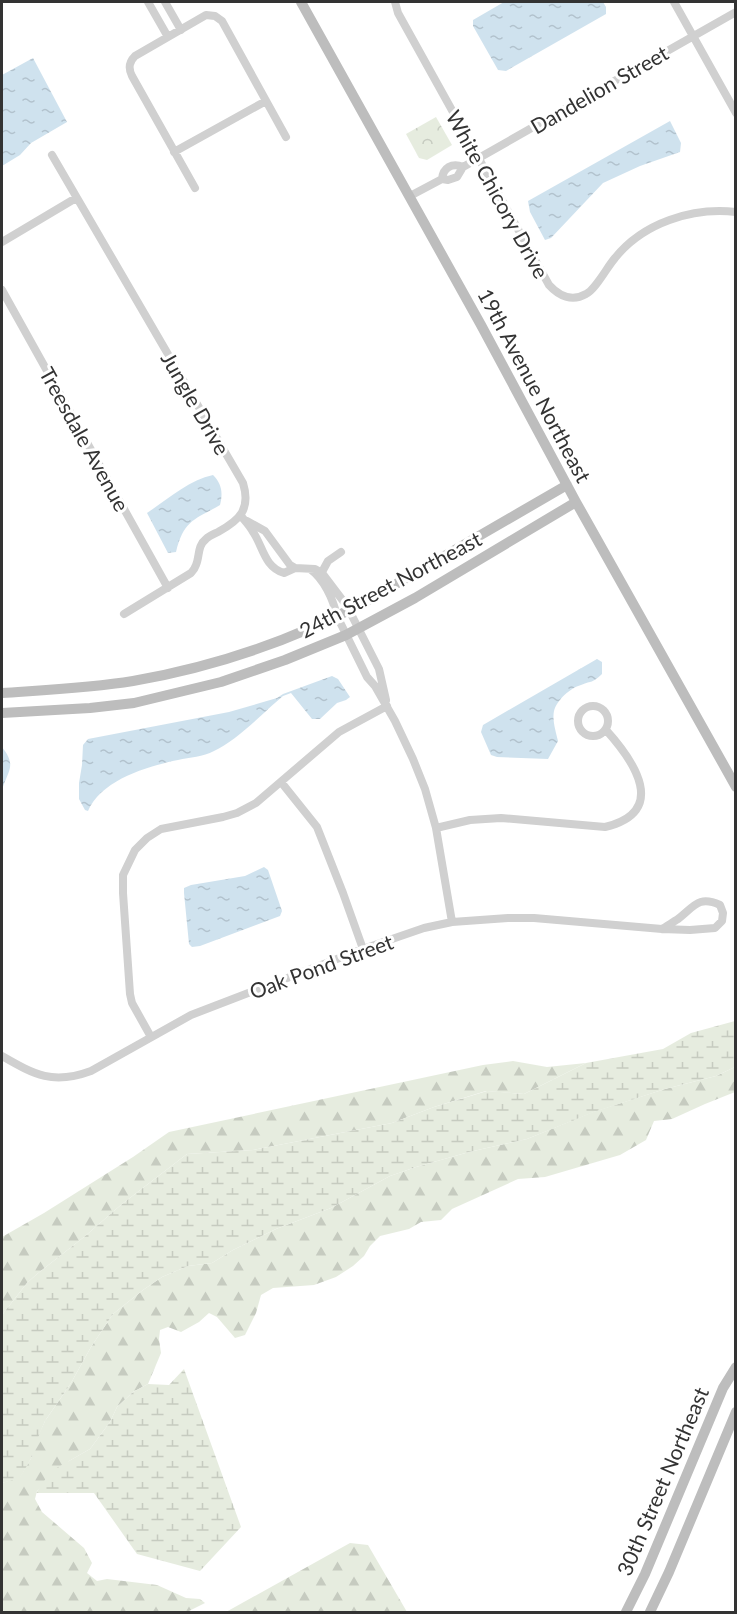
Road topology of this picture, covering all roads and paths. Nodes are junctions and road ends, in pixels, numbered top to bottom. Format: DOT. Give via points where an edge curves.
graph roads {
  1 [pos="148,2"];
  2 [pos="165,2"];
  3 [pos="301,2"];
  4 [pos="395,2"];
  5 [pos="674,2"];
  6 [pos="735,12"];
  7 [pos="181,30"];
  8 [pos="693,36"];
  9 [pos="168,37"];
  10 [pos="266,101"];
  11 [pos="735,113"];
  12 [pos="286,137"];
  13 [pos="174,152"];
  14 [pos="52,155"];
  15 [pos="478,158"];
  16 [pos="195,188"];
  17 [pos="410,196"];
  18 [pos="76,198"];
  19 [pos="735,212"];
  20 [pos="2,242"];
  21 [pos="2,290"];
  22 [pos="567,485"];
  23 [pos="576,502"];
  24 [pos="241,516"];
  25 [pos="341,552"];
  26 [pos="295,568"];
  27 [pos="310,569"];
  28 [pos="322,572"];
  29 [pos="168,588"];
  30 [pos="350,610"];
  31 [pos="124,614"];
  32 [pos="337,616"];
  33 [pos="358,628"];
  34 [pos="346,635"];
  35 [pos="2,693"];
  36 [pos="387,706"];
  37 [pos="2,713"];
  38 [pos="606,729"];
  39 [pos="281,782"];
  40 [pos="735,787"];
  41 [pos="436,828"];
  42 [pos="452,921"];
  43 [pos="662,930"];
  44 [pos="363,950"];
  45 [pos="151,1037"];
  46 [pos="2,1056"];
  47 [pos="735,1366"];
  48 [pos="735,1412"];
  49 [pos="626,1612"];
  50 [pos="650,1612"];
  1 -- 9 [label="street"];
  2 -- 7 [label="street"];
  3 -- 17 [label="street, 19th Avenue Northeast"];
  4 -- 15 [label="street, White Chicory Drive"];
  5 -- 8 [label="street"];
  6 -- 8 [label="street, Dandelion Street"];
  7 -- 9 [label="street"];
  7 -- 10 [label="street" via="206,15 219,18"];
  8 -- 11 [label="street"];
  8 -- 15 [label="street, Dandelion Street"];
  9 -- 13 [label="street" via="135,56 129,70"];
  10 -- 12 [label="street"];
  10 -- 13 [label="street"];
  13 -- 16 [label="street"];
  14 -- 18 [label="street, Jungle Drive"];
  15 -- 17 [label="street, Dandelion Street" via="463,167 457,177 442,179"];
  15 -- 19 [label="street, White Chicory Drive" via="549,285 568,298 586,294 617,255 648,230 682,215"];
  17 -- 22 [label="street, 19th Avenue Northeast"];
  18 -- 20 [label="street"];
  18 -- 24 [label="street, Jungle Drive" via="243,483 246,500"];
  21 -- 29 [label="street, Treesdale Avenue"];
  22 -- 23 [label="street, 19th Avenue Northeast"];
  22 -- 30 [label="street, 24th Street Northeast"];
  23 -- 33 [label="street, 24th Street Northeast"];
  23 -- 40 [label="street, 19th Avenue Northeast"];
  24 -- 26 [label="street" via="265,531"];
  24 -- 26 [label="street" via="274,567 284,573"];
  24 -- 29 [label="street" via="205,539 191,573"];
  25 -- 28 [label="street" via="328,561"];
  26 -- 27 [label="street"];
  27 -- 28 [label="street"];
  27 -- 32 [label="street" via="326,588"];
  28 -- 30 [label="street"];
  29 -- 31 [label="street"];
  30 -- 32 [label="street, 24th Street Northeast"];
  30 -- 33 [label="street"];
  32 -- 34 [label="street"];
  32 -- 35 [label="street, 24th Street Northeast" via="280,641 179,671 133,681"];
  33 -- 34 [label="street, 24th Street Northeast"];
  33 -- 36 [label="street" via="379,669"];
  34 -- 36 [label="street"];
  34 -- 37 [label="street, 24th Street Northeast" via="221,682 134,703"];
  36 -- 39 [label="street" via="339,732"];
  36 -- 41 [label="street" via="414,759"];
  38 -- 41 [label="street" via="639,777 637,808 620,824 604,827 501,818"];
  39 -- 44 [label="street" via="316,827"];
  39 -- 45 [label="street" via="237,813 161,829 147,838 128,861 123,893 130,994"];
  41 -- 42 [label="street"];
  42 -- 43 [label="street, Oak Pond Street" via="534,918"];
  42 -- 44 [label="street, Oak Pond Street"];
  43 -- 43 [label="street, Oak Pond Street" via="690,907 710,900 720,905 723,913 722,921 715,927"];
  44 -- 45 [label="street, Oak Pond Street" via="192,1015"];
  45 -- 46 [label="street, Oak Pond Street" via="76,1077 37,1075"];
  47 -- 49 [label="street, 30th Street Northeast"];
  48 -- 50 [label="street, 30th Street Northeast"];
}
